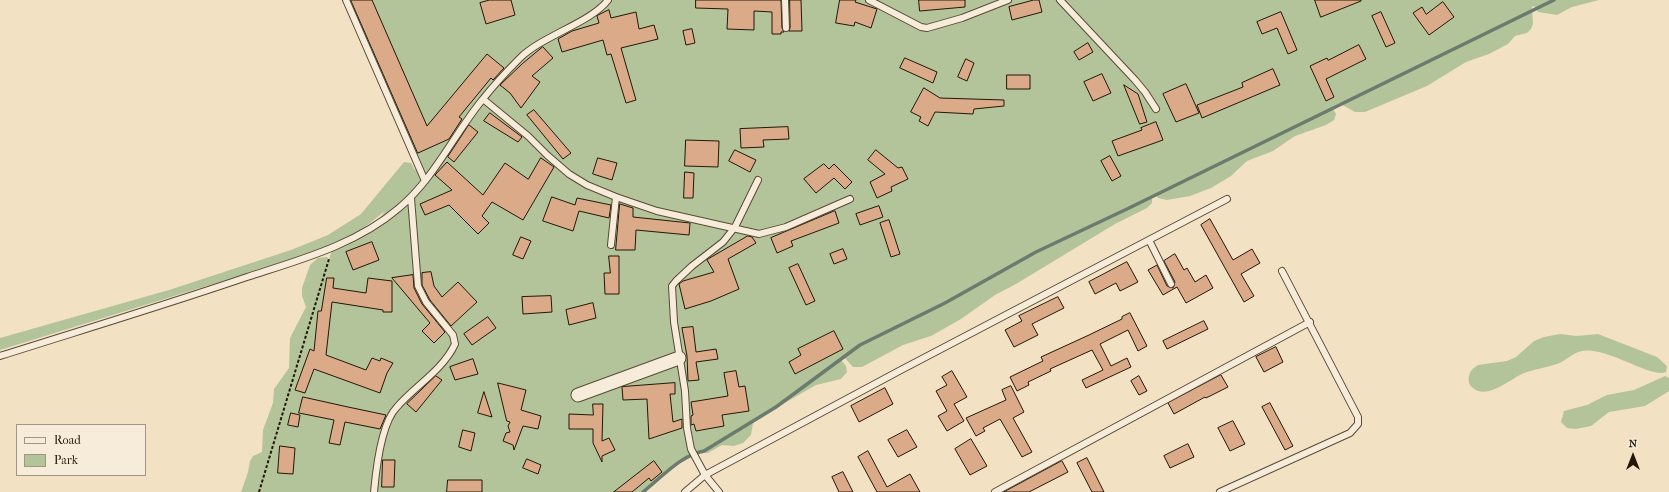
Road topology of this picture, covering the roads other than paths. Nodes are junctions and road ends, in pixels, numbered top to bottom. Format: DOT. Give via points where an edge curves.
graph roads {
  1 [pos="346,0"];
  2 [pos="608,0"];
  3 [pos="785,0"];
  4 [pos="868,0"];
  5 [pos="1008,0"];
  6 [pos="1060,0"];
  7 [pos="786,28"];
  8 [pos="483,98"];
  9 [pos="1156,109"];
  10 [pos="758,180"];
  11 [pos="425,181"];
  12 [pos="616,197"];
  13 [pos="411,198"];
  14 [pos="850,199"];
  15 [pos="1227,199"];
  16 [pos="735,227"];
  17 [pos="1149,240"];
  18 [pos="611,245"];
  19 [pos="1282,271"];
  20 [pos="1171,284"];
  21 [pos="1310,322"];
  22 [pos="0,356"];
  23 [pos="679,358"];
  24 [pos="578,395"];
  25 [pos="705,475"];
  26 [pos="374,492"];
  27 [pos="685,492"];
  28 [pos="719,492"];
  29 [pos="995,492"];
  30 [pos="1220,492"];
  1 -- 11 [label="lane"];
  2 -- 8 [label="lane" via="589,15 522,56"];
  3 -- 7 [label="lane"];
  4 -- 5 [label="lane" via="927,28"];
  6 -- 9 [label="lane" via="1135,80"];
  8 -- 11 [label="lane"];
  8 -- 12 [label="lane" via="569,174"];
  10 -- 16 [label="lane"];
  11 -- 13 [label="lane"];
  12 -- 16 [label="lane" via="684,218"];
  12 -- 18 [label="lane"];
  13 -- 22 [label="lane" via="388,217 332,248 217,288"];
  13 -- 26 [label="lane" via="418,286 426,302 453,335 455,344 419,387 394,410 381,444"];
  14 -- 16 [label="lane" via="786,227 754,233"];
  15 -- 17 [label="lane"];
  16 -- 23 [label="lane" via="723,242 692,266 672,286"];
  17 -- 20 [label="lane"];
  17 -- 25 [label="lane"];
  19 -- 21 [label="lane"];
  21 -- 29 [label="lane"];
  21 -- 30 [label="lane" via="1358,417 1358,424 1350,433"];
  23 -- 24 [label="street"];
  23 -- 25 [label="lane" via="691,449"];
  25 -- 27 [label="lane"];
  25 -- 28 [label="lane"];
}
